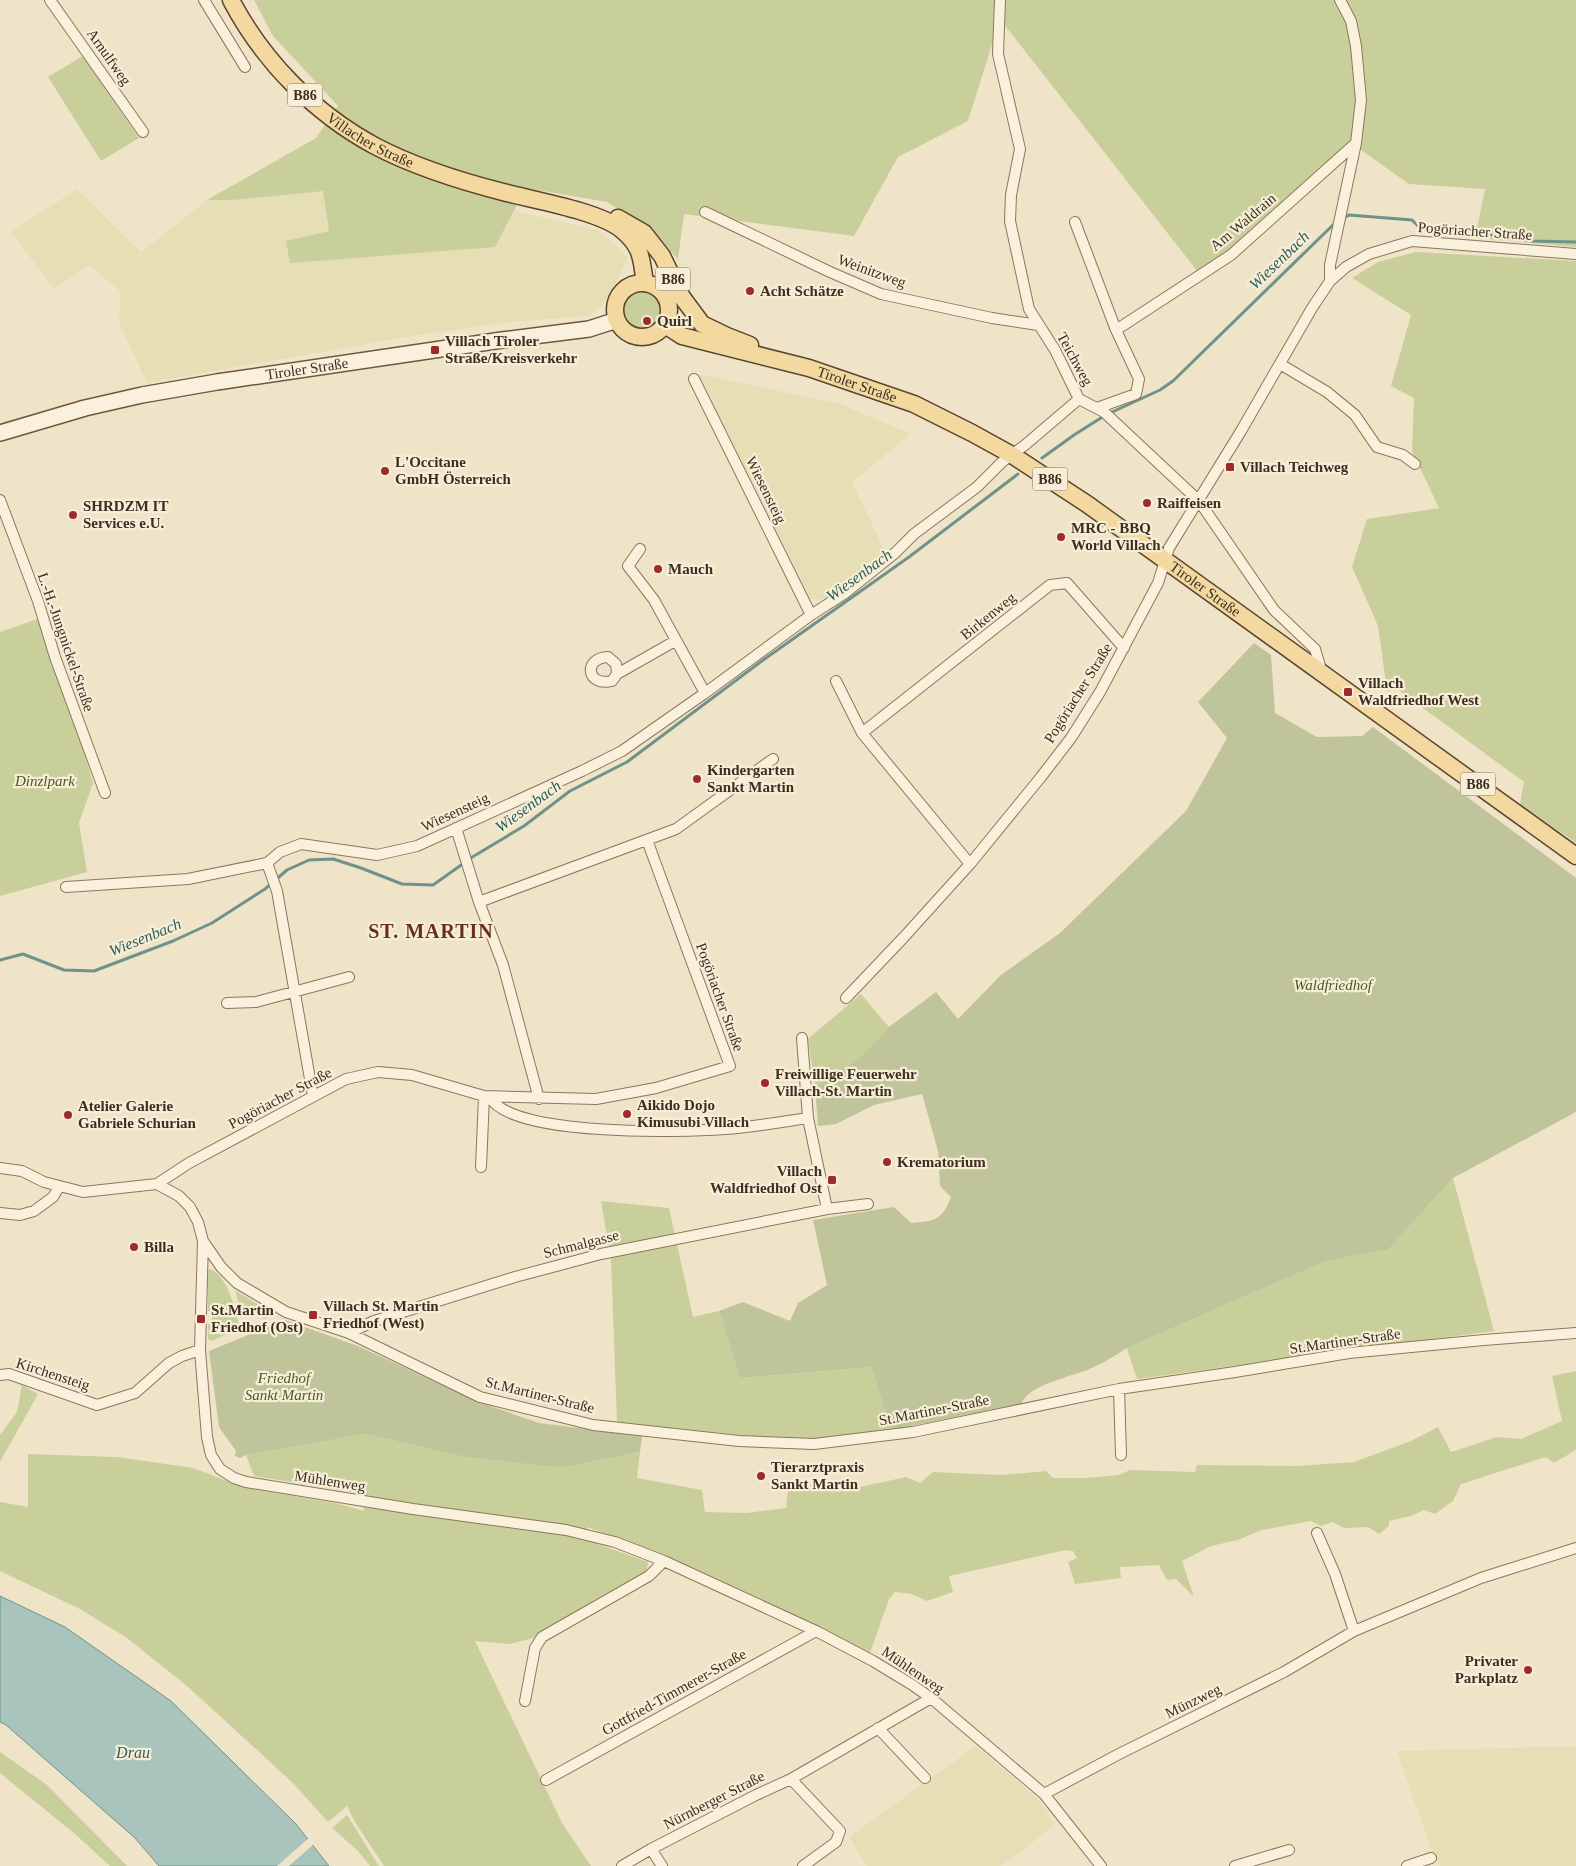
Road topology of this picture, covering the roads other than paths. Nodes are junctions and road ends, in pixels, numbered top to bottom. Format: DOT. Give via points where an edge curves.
graph roads {
  1 [pos="50,0"];
  2 [pos="204,0"];
  3 [pos="230,0"];
  4 [pos="1000,0"];
  5 [pos="1340,0"];
  6 [pos="245,67"];
  7 [pos="142,132"];
  8 [pos="1356,143"];
  9 [pos="580,212"];
  10 [pos="705,212"];
  11 [pos="1075,222"];
  12 [pos="1576,254"];
  13 [pos="1330,281"];
  14 [pos="646,283"];
  15 [pos="617,320"];
  16 [pos="1038,325"];
  17 [pos="665,326"];
  18 [pos="1116,330"];
  19 [pos="767,357"];
  20 [pos="1280,364"];
  21 [pos="694,379"];
  22 [pos="1079,399"];
  23 [pos="1104,413"];
  24 [pos="0,433"];
  25 [pos="1012,455"];
  26 [pos="1415,464"];
  27 [pos="0,500"];
  28 [pos="1199,501"];
  29 [pos="640,548"];
  30 [pos="1165,560"];
  31 [pos="811,615"];
  32 [pos="675,641"];
  33 [pos="1124,648"];
  34 [pos="617,674"];
  35 [pos="1323,674"];
  36 [pos="836,681"];
  37 [pos="705,693"];
  38 [pos="862,733"];
  39 [pos="774,759"];
  40 [pos="105,793"];
  41 [pos="456,828"];
  42 [pos="647,840"];
  43 [pos="1576,856"];
  44 [pos="267,863"];
  45 [pos="970,864"];
  46 [pos="66,887"];
  47 [pos="479,902"];
  48 [pos="349,977"];
  49 [pos="296,991"];
  50 [pos="846,998"];
  51 [pos="227,1003"];
  52 [pos="802,1038"];
  53 [pos="313,1096"];
  54 [pos="487,1096"];
  55 [pos="539,1099"];
  56 [pos="808,1118"];
  57 [pos="481,1167"];
  58 [pos="0,1168"];
  59 [pos="157,1184"];
  60 [pos="59,1186"];
  61 [pos="868,1204"];
  62 [pos="827,1209"];
  63 [pos="0,1213"];
  64 [pos="203,1241"];
  65 [pos="349,1333"];
  66 [pos="1576,1333"];
  67 [pos="200,1350"];
  68 [pos="0,1375"];
  69 [pos="1119,1389"];
  70 [pos="1121,1455"];
  71 [pos="1316,1533"];
  72 [pos="1576,1548"];
  73 [pos="664,1561"];
  74 [pos="816,1631"];
  75 [pos="1354,1631"];
  76 [pos="931,1698"];
  77 [pos="525,1701"];
  78 [pos="878,1728"];
  79 [pos="925,1778"];
  80 [pos="791,1779"];
  81 [pos="546,1780"];
  82 [pos="1044,1794"];
  83 [pos="651,1849"];
  84 [pos="1289,1850"];
  85 [pos="1431,1858"];
  86 [pos="622,1866"];
  87 [pos="662,1866"];
  88 [pos="803,1866"];
  89 [pos="1101,1866"];
  90 [pos="1235,1866"];
  91 [pos="1407,1866"];
  1 -- 7 [label="street, Arnulfweg"];
  2 -- 6 [label="street"];
  3 -- 9 [label="main road, Villacher Straße / B86" via="289,81 350,131 406,161 447,176"];
  4 -- 16 [label="street, Teichweg" via="998,54 1020,154 1011,195 1010,220 1029,308"];
  5 -- 8 [label="street" via="1351,22 1356,46 1361,100"];
  8 -- 13 [label="street" via="1330,265"];
  8 -- 18 [label="street, Am Waldrain" via="1232,255"];
  9 -- 14 [label="main road, B86" via="620,229 633,241 642,258"];
  9 -- 19 [label="main road, B86" via="588,206 606,210 644,234 662,256 682,296 702,324 758,348"];
  10 -- 16 [label="street, Weinitzweg" via="882,294"];
  11 -- 18 [label="street"];
  12 -- 13 [label="street, Pogöriacher Straße" via="1412,241 1369,254"];
  13 -- 20 [label="street, Pogöriacher Straße"];
  14 -- 15 [label="main road" via="629,286 622,292 616,304"];
  14 -- 17 [label="main road" via="666,297 669,311"];
  15 -- 17 [label="main road" via="628,334 642,338 654,335"];
  15 -- 24 [label="main road, Tiroler Straße" via="589,329 142,395"];
  16 -- 22 [label="street, Teichweg" via="1055,350"];
  17 -- 19 [label="main road, Tiroler Straße / B86" via="682,336"];
  18 -- 23 [label="street" via="1139,379 1136,394"];
  19 -- 25 [label="main road, Tiroler Straße / B86" via="914,404"];
  20 -- 26 [label="street" via="1327,392 1355,415 1377,447 1404,455"];
  20 -- 28 [label="street, Pogöriacher Straße"];
  21 -- 31 [label="street, Wiesensteig"];
  22 -- 23 [label="street, Teichweg"];
  22 -- 25 [label="street"];
  23 -- 28 [label="street, Teichweg"];
  25 -- 30 [label="main road, Tiroler Straße / B86"];
  25 -- 31 [label="street, Wiesensteig" via="977,487 914,534 895,554"];
  27 -- 40 [label="street, L.-H.-Jungnickel-Straße"];
  28 -- 30 [label="street, Pogöriacher Straße" via="1169,548"];
  28 -- 35 [label="street, Teichweg" via="1274,610 1315,649"];
  29 -- 32 [label="street" via="628,566 654,600"];
  30 -- 33 [label="street, Pogöriacher Straße" via="1158,582"];
  30 -- 35 [label="main road, Tiroler Straße / B86"];
  31 -- 37 [label="street, Wiesensteig"];
  32 -- 34 [label="street"];
  32 -- 37 [label="street"];
  33 -- 38 [label="street, Birkenweg" via="1066,583 1050,585"];
  33 -- 45 [label="street, Pogöriacher Straße" via="1070,738"];
  35 -- 43 [label="main road, Tiroler Straße / B86"];
  36 -- 38 [label="street"];
  37 -- 41 [label="street, Wiesensteig" via="622,751"];
  38 -- 45 [label="street"];
  39 -- 42 [label="street" via="676,829"];
  41 -- 44 [label="street, Wiesensteig" via="417,846 376,855 301,844 280,852"];
  41 -- 47 [label="street"];
  42 -- 47 [label="street"];
  42 -- 55 [label="street, Pogöriacher Straße" via="730,1066 656,1088 596,1099"];
  44 -- 46 [label="street, Wiesensteig" via="188,879"];
  44 -- 49 [label="street" via="277,891"];
  45 -- 50 [label="street, Pogöriacher Straße"];
  47 -- 55 [label="street" via="503,965"];
  48 -- 49 [label="street"];
  49 -- 51 [label="street" via="256,1002"];
  49 -- 53 [label="street"];
  52 -- 56 [label="street"];
  53 -- 54 [label="street, Pogöriacher Straße" via="346,1079 378,1072 412,1075"];
  53 -- 59 [label="street, Pogöriacher Straße" via="189,1163"];
  54 -- 55 [label="street, Pogöriacher Straße"];
  54 -- 56 [label="street" via="511,1112 540,1122 595,1130 727,1129"];
  54 -- 57 [label="street"];
  56 -- 62 [label="street"];
  58 -- 60 [label="street" via="22,1171"];
  59 -- 60 [label="street" via="83,1192"];
  59 -- 64 [label="street, St.Martiner-Straße" via="179,1196 190,1207"];
  60 -- 63 [label="street" via="53,1197 34,1210 20,1215"];
  61 -- 62 [label="street, Schmalgasse"];
  62 -- 65 [label="street, Schmalgasse" via="601,1254 374,1320"];
  64 -- 65 [label="street, St.Martiner-Straße" via="237,1283 286,1312"];
  64 -- 67 [label="street, Mühlenweg"];
  65 -- 69 [label="street, St.Martiner-Straße" via="480,1396 593,1425 739,1441 814,1444 913,1432"];
  66 -- 69 [label="street, St.Martiner-Straße" via="1349,1353"];
  67 -- 68 [label="street, Kirchensteig" via="169,1363 135,1393 97,1405 9,1374"];
  67 -- 73 [label="street, Mühlenweg" via="211,1455 220,1468 234,1478 348,1499 566,1530 615,1542"];
  69 -- 70 [label="street"];
  71 -- 75 [label="street" via="1335,1574"];
  72 -- 75 [label="street, Münzweg" via="1481,1578"];
  73 -- 74 [label="street, Mühlenweg"];
  73 -- 77 [label="street" via="649,1576 542,1637 535,1648"];
  74 -- 76 [label="street, Mühlenweg" via="873,1661"];
  74 -- 81 [label="street, Gottfried-Timmerer-Straße"];
  75 -- 82 [label="street, Münzweg" via="1284,1672"];
  76 -- 78 [label="street, Nürnberger Straße"];
  76 -- 82 [label="street, Mühlenweg"];
  78 -- 79 [label="street"];
  78 -- 80 [label="street, Nürnberger Straße"];
  80 -- 83 [label="street, Nürnberger Straße"];
  80 -- 88 [label="street" via="840,1831 836,1842"];
  82 -- 89 [label="street, Mühlenweg"];
  83 -- 86 [label="street, Nürnberger Straße"];
  83 -- 87 [label="street"];
  84 -- 90 [label="street"];
  85 -- 91 [label="street"];
}
